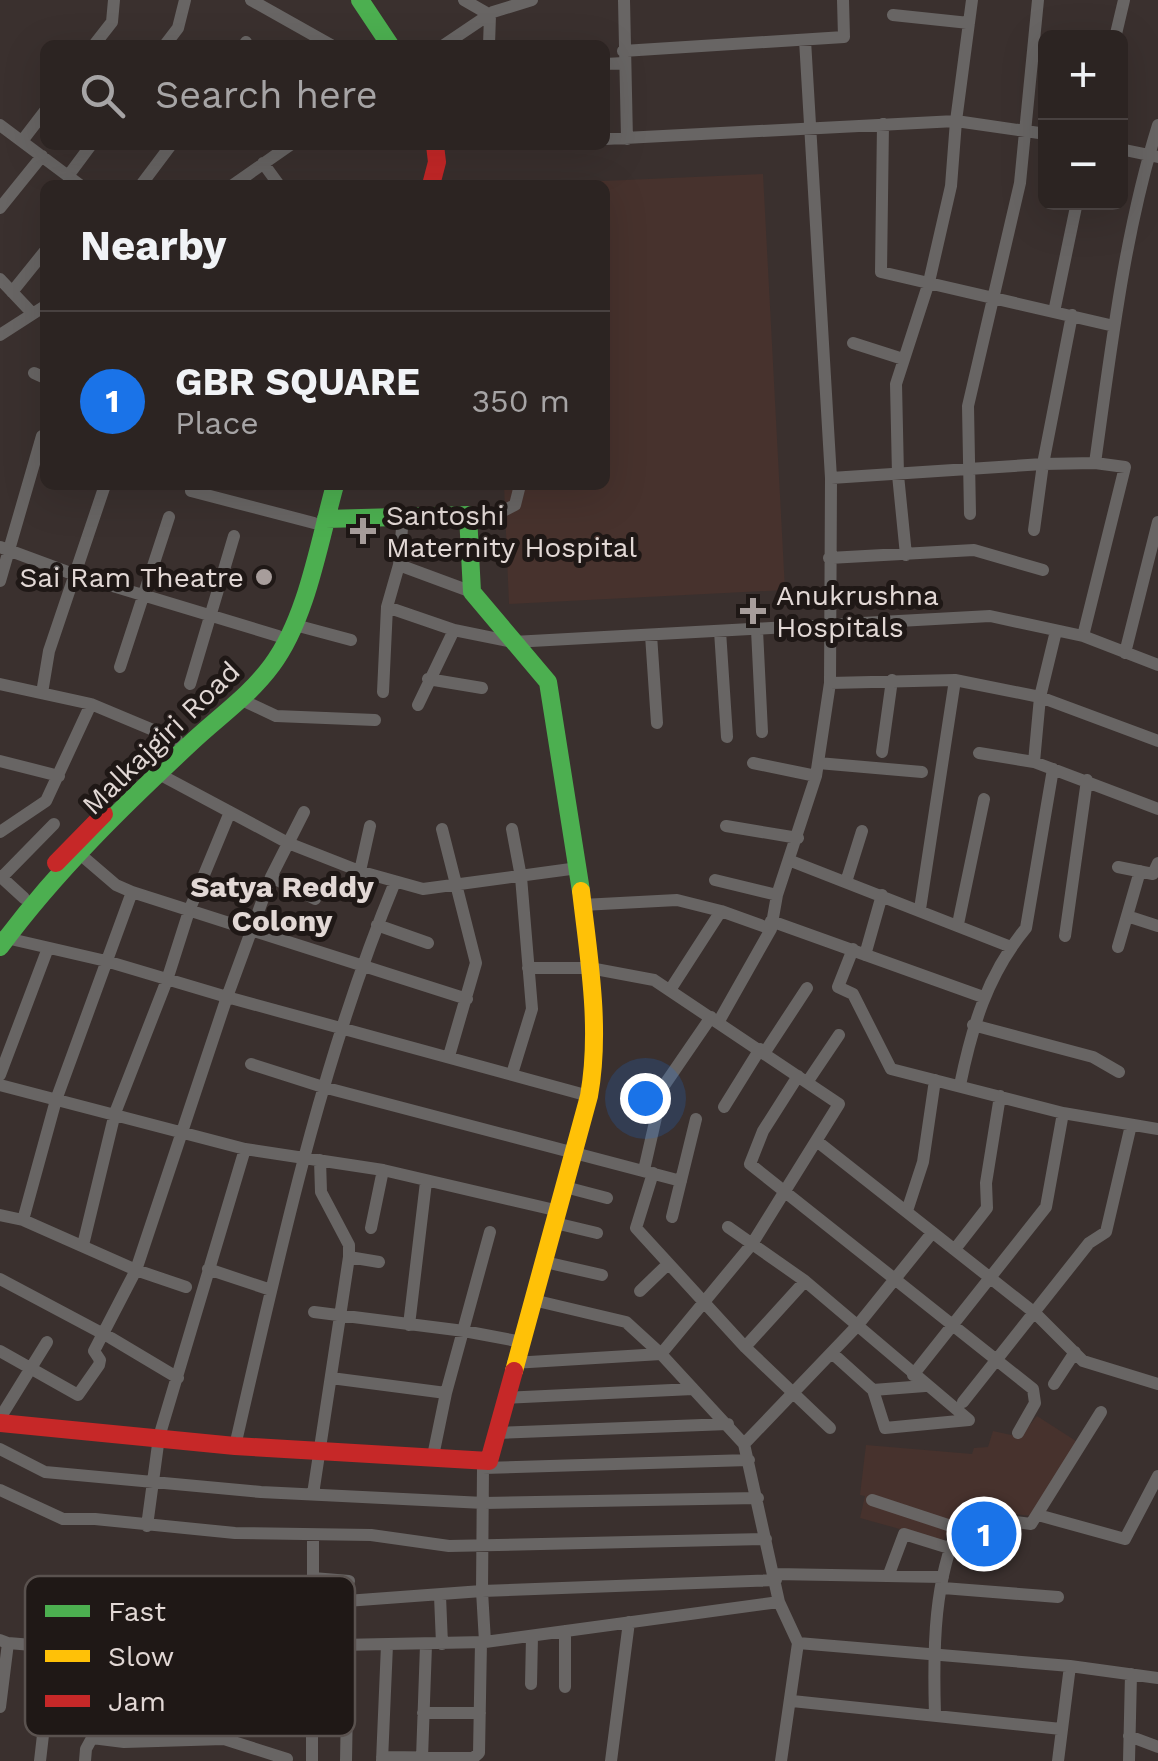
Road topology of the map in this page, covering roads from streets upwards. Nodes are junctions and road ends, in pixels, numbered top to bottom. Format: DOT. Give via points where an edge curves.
graph roads {
  1 [pos="114,0"];
  2 [pos="185,0"];
  3 [pos="252,0"];
  4 [pos="350,0"];
  5 [pos="360,0"];
  6 [pos="464,0"];
  7 [pos="532,0"];
  8 [pos="624,0"];
  9 [pos="843,0"];
  10 [pos="972,0"];
  11 [pos="1038,0"];
  12 [pos="1124,0"];
  13 [pos="490,14"];
  14 [pos="893,16"];
  15 [pos="969,23"];
  16 [pos="1117,30"];
  17 [pos="98,40"];
  18 [pos="169,40"];
  19 [pos="322,40"];
  20 [pos="375,40"];
  21 [pos="387,40"];
  22 [pos="451,40"];
  23 [pos="489,40"];
  24 [pos="805,40"];
  25 [pos="624,57"];
  26 [pos="610,62"];
  27 [pos="40,118"];
  28 [pos="956,121"];
  29 [pos="883,124"];
  30 [pos="0,125"];
  31 [pos="1158,125"];
  32 [pos="809,129"];
  33 [pos="1026,130"];
  34 [pos="1038,132"];
  35 [pos="627,139"];
  36 [pos="610,140"];
  37 [pos="22,141"];
  38 [pos="89,150"];
  39 [pos="167,150"];
  40 [pos="283,150"];
  41 [pos="441,150"];
  42 [pos="443,150"];
  43 [pos="1128,151"];
  44 [pos="42,156"];
  45 [pos="1153,156"];
  46 [pos="264,164"];
  47 [pos="74,180"];
  48 [pos="145,180"];
  49 [pos="241,180"];
  50 [pos="275,180"];
  51 [pos="432,180"];
  52 [pos="442,180"];
  53 [pos="0,208"];
  54 [pos="1074,210"];
  55 [pos="40,257"];
  56 [pos="0,280"];
  57 [pos="929,282"];
  58 [pos="12,292"];
  59 [pos="994,298"];
  60 [pos="40,309"];
  61 [pos="1054,312"];
  62 [pos="32,314"];
  63 [pos="1072,316"];
  64 [pos="1114,326"];
  65 [pos="0,336"];
  66 [pos="852,343"];
  67 [pos="903,360"];
  68 [pos="40,442"];
  69 [pos="1095,463"];
  70 [pos="1043,464"];
  71 [pos="968,470"];
  72 [pos="898,475"];
  73 [pos="831,478"];
  74 [pos="103,490"];
  75 [pos="191,490"];
  76 [pos="323,490"];
  77 [pos="334,490"];
  78 [pos="518,490"];
  79 [pos="970,514"];
  80 [pos="468,515"];
  81 [pos="403,516"];
  82 [pos="170,517"];
  83 [pos="320,521"];
  84 [pos="1158,522"];
  85 [pos="1034,530"];
  86 [pos="234,536"];
  87 [pos="5,549"];
  88 [pos="906,555"];
  89 [pos="830,558"];
  90 [pos="399,566"];
  91 [pos="1043,570"];
  92 [pos="73,574"];
  93 [pos="0,581"];
  94 [pos="472,592"];
  95 [pos="143,594"];
  96 [pos="386,607"];
  97 [pos="210,613"];
  98 [pos="295,624"];
  99 [pos="829,624"];
  100 [pos="454,630"];
  101 [pos="757,630"];
  102 [pos="1056,631"];
  103 [pos="720,632"];
  104 [pos="651,635"];
  105 [pos="278,636"];
  106 [pos="1083,636"];
  107 [pos="351,640"];
  108 [pos="513,642"];
  109 [pos="1126,653"];
  110 [pos="1158,666"];
  111 [pos="120,667"];
  112 [pos="428,679"];
  113 [pos="892,680"];
  114 [pos="955,680"];
  115 [pos="830,683"];
  116 [pos="0,684"];
  117 [pos="190,684"];
  118 [pos="482,688"];
  119 [pos="42,692"];
  120 [pos="384,692"];
  121 [pos="1040,697"];
  122 [pos="242,700"];
  123 [pos="91,704"];
  124 [pos="418,704"];
  125 [pos="375,720"];
  126 [pos="657,724"];
  127 [pos="762,732"];
  128 [pos="727,737"];
  129 [pos="176,740"];
  130 [pos="1158,741"];
  131 [pos="882,752"];
  132 [pos="979,753"];
  133 [pos="0,761"];
  134 [pos="1034,762"];
  135 [pos="753,763"];
  136 [pos="1053,769"];
  137 [pos="817,770"];
  138 [pos="922,772"];
  139 [pos="159,774"];
  140 [pos="58,776"];
  141 [pos="1087,780"];
  142 [pos="984,799"];
  143 [pos="1158,809"];
  144 [pos="230,812"];
  145 [pos="304,812"];
  146 [pos="54,824"];
  147 [pos="370,826"];
  148 [pos="726,826"];
  149 [pos="512,828"];
  150 [pos="442,829"];
  151 [pos="0,832"];
  152 [pos="862,832"];
  153 [pos="798,838"];
  154 [pos="288,843"];
  155 [pos="82,855"];
  156 [pos="790,861"];
  157 [pos="1158,862"];
  158 [pos="1118,867"];
  159 [pos="578,868"];
  160 [pos="360,871"];
  161 [pos="1140,871"];
  162 [pos="1,877"];
  163 [pos="271,877"];
  164 [pos="521,877"];
  165 [pos="715,880"];
  166 [pos="395,882"];
  167 [pos="846,882"];
  168 [pos="457,885"];
  169 [pos="132,892"];
  170 [pos="777,894"];
  171 [pos="882,896"];
  172 [pos="24,898"];
  173 [pos="316,899"];
  174 [pos="582,905"];
  175 [pos="920,909"];
  176 [pos="721,910"];
  177 [pos="188,911"];
  178 [pos="1127,916"];
  179 [pos="377,924"];
  180 [pos="958,924"];
  181 [pos="771,925"];
  182 [pos="1158,926"];
  183 [pos="251,932"];
  184 [pos="1065,936"];
  185 [pos="1,937"];
  186 [pos="428,943"];
  187 [pos="1011,947"];
  188 [pos="48,948"];
  189 [pos="1118,948"];
  190 [pos="859,952"];
  191 [pos="106,961"];
  192 [pos="361,965"];
  193 [pos="528,968"];
  194 [pos="590,968"];
  195 [pos="167,980"];
  196 [pos="807,988"];
  197 [pos="670,990"];
  198 [pos="984,997"];
  199 [pos="227,998"];
  200 [pos="467,999"];
  201 [pos="715,1019"];
  202 [pos="973,1025"];
  203 [pos="342,1028"];
  204 [pos="839,1035"];
  205 [pos="762,1050"];
  206 [pos="448,1056"];
  207 [pos="251,1064"];
  208 [pos="1119,1072"];
  209 [pos="512,1074"];
  210 [pos="0,1075"];
  211 [pos="803,1078"];
  212 [pos="935,1080"];
  213 [pos="0,1084"];
  214 [pos="960,1085"];
  215 [pos="323,1087"];
  216 [pos="589,1096"];
  217 [pos="1000,1096"];
  218 [pos="56,1100"];
  219 [pos="724,1106"];
  220 [pos="115,1112"];
  221 [pos="1064,1114"];
  222 [pos="696,1119"];
  223 [pos="1131,1125"];
  224 [pos="1158,1129"];
  225 [pos="180,1131"];
  226 [pos="818,1142"];
  227 [pos="246,1149"];
  228 [pos="574,1151"];
  229 [pos="305,1158"];
  230 [pos="320,1160"];
  231 [pos="383,1170"];
  232 [pos="649,1171"];
  233 [pos="680,1181"];
  234 [pos="426,1182"];
  235 [pos="564,1187"];
  236 [pos="784,1190"];
  237 [pos="607,1198"];
  238 [pos="907,1211"];
  239 [pos="0,1215"];
  240 [pos="557,1217"];
  241 [pos="672,1217"];
  242 [pos="23,1220"];
  243 [pos="728,1226"];
  244 [pos="371,1228"];
  245 [pos="490,1232"];
  246 [pos="932,1232"];
  247 [pos="597,1233"];
  248 [pos="752,1244"];
  249 [pos="83,1245"];
  250 [pos="955,1249"];
  251 [pos="349,1257"];
  252 [pos="380,1262"];
  253 [pos="545,1262"];
  254 [pos="668,1264"];
  255 [pos="136,1270"];
  256 [pos="208,1270"];
  257 [pos="602,1275"];
  258 [pos="0,1278"];
  259 [pos="896,1278"];
  260 [pos="990,1278"];
  261 [pos="805,1282"];
  262 [pos="186,1287"];
  263 [pos="271,1290"];
  264 [pos="640,1290"];
  265 [pos="534,1300"];
  266 [pos="704,1302"];
  267 [pos="314,1312"];
  268 [pos="1036,1314"];
  269 [pos="340,1316"];
  270 [pos="409,1325"];
  271 [pos="857,1326"];
  272 [pos="951,1326"];
  273 [pos="464,1331"];
  274 [pos="103,1335"];
  275 [pos="47,1342"];
  276 [pos="522,1342"];
  277 [pos="745,1346"];
  278 [pos="0,1351"];
  279 [pos="1074,1352"];
  280 [pos="832,1353"];
  281 [pos="661,1354"];
  282 [pos="996,1360"];
  283 [pos="513,1363"];
  284 [pos="30,1368"];
  285 [pos="914,1375"];
  286 [pos="178,1378"];
  287 [pos="331,1378"];
  288 [pos="1054,1384"];
  289 [pos="1158,1384"];
  290 [pos="925,1386"];
  291 [pos="693,1388"];
  292 [pos="873,1390"];
  293 [pos="446,1393"];
  294 [pos="794,1394"];
  295 [pos="504,1398"];
  296 [pos="964,1402"];
  297 [pos="1101,1412"];
  298 [pos="3,1422"];
  299 [pos="728,1424"];
  300 [pos="830,1428"];
  301 [pos="498,1433"];
  302 [pos="1018,1433"];
  303 [pos="159,1438"];
  304 [pos="744,1444"];
  305 [pos="0,1446"];
  306 [pos="235,1446"];
  307 [pos="320,1450"];
  308 [pos="433,1456"];
  309 [pos="749,1460"];
  310 [pos="486,1464"];
  311 [pos="1158,1476"];
  312 [pos="154,1482"];
  313 [pos="0,1490"];
  314 [pos="313,1494"];
  315 [pos="758,1498"];
  316 [pos="872,1500"];
  317 [pos="484,1503"];
  318 [pos="1038,1515"];
  319 [pos="147,1526"];
  320 [pos="957,1528"];
  321 [pos="312,1535"];
  322 [pos="766,1539"];
  323 [pos="483,1545"];
  324 [pos="949,1548"];
  325 [pos="888,1574"];
  326 [pos="314,1576"];
  327 [pos="776,1577"];
  328 [pos="943,1583"];
  329 [pos="482,1592"];
  330 [pos="440,1596"];
  331 [pos="1058,1597"];
  332 [pos="355,1602"];
  333 [pos="780,1602"];
  334 [pos="629,1622"];
  335 [pos="565,1631"];
  336 [pos="532,1636"];
  337 [pos="4,1641"];
  338 [pos="483,1642"];
  339 [pos="798,1643"];
  340 [pos="355,1644"];
  341 [pos="386,1644"];
  342 [pos="426,1644"];
  343 [pos="442,1644"];
  344 [pos="934,1655"];
  345 [pos="1070,1666"];
  346 [pos="1131,1674"];
  347 [pos="1158,1678"];
  348 [pos="531,1684"];
  349 [pos="565,1687"];
  350 [pos="792,1700"];
  351 [pos="0,1707"];
  352 [pos="423,1713"];
  353 [pos="480,1713"];
  354 [pos="934,1716"];
  355 [pos="1060,1729"];
  356 [pos="43,1736"];
  357 [pos="313,1736"];
  358 [pos="346,1736"];
  359 [pos="1130,1736"];
  360 [pos="92,1738"];
  361 [pos="1158,1747"];
  362 [pos="422,1758"];
  363 [pos="286,1759"];
  364 [pos="382,1759"];
  365 [pos="40,1761"];
  366 [pos="85,1761"];
  367 [pos="312,1761"];
  368 [pos="346,1761"];
  369 [pos="610,1761"];
  370 [pos="781,1761"];
  371 [pos="1058,1761"];
  372 [pos="1129,1761"];
  1 -- 17 [label="street" via="112,22"];
  2 -- 18 [label="street"];
  3 -- 19 [label="street"];
  4 -- 20 [label="street"];
  5 -- 21 [label="street"];
  6 -- 13 [label="street"];
  7 -- 13 [label="street"];
  8 -- 25 [label="street"];
  9 -- 24 [label="street" via="844,38"];
  10 -- 15 [label="street"];
  11 -- 33 [label="street"];
  12 -- 16 [label="street"];
  13 -- 22 [label="street"];
  13 -- 23 [label="street"];
  14 -- 15 [label="street"];
  15 -- 28 [label="street"];
  24 -- 25 [label="street"];
  24 -- 32 [label="street"];
  25 -- 26 [label="street"];
  25 -- 35 [label="street"];
  27 -- 37 [label="street"];
  28 -- 29 [label="street"];
  28 -- 33 [label="street"];
  28 -- 57 [label="street" via="952,186"];
  29 -- 32 [label="street"];
  29 -- 57 [label="street" via="882,272"];
  30 -- 37 [label="street"];
  31 -- 45 [label="street"];
  32 -- 35 [label="street"];
  32 -- 73 [label="street"];
  33 -- 34 [label="street"];
  33 -- 59 [label="street"];
  35 -- 36 [label="street"];
  37 -- 44 [label="street"];
  38 -- 47 [label="street"];
  39 -- 48 [label="street"];
  40 -- 46 [label="street"];
  41 -- 51 [label="street"];
  42 -- 52 [label="street"];
  43 -- 45 [label="street"];
  44 -- 47 [label="street"];
  44 -- 53 [label="street"];
  45 -- 64 [label="street"];
  46 -- 49 [label="street"];
  46 -- 50 [label="street"];
  54 -- 61 [label="street"];
  55 -- 58 [label="street"];
  56 -- 58 [label="street"];
  57 -- 59 [label="street"];
  57 -- 67 [label="street"];
  58 -- 62 [label="street"];
  59 -- 61 [label="street"];
  59 -- 71 [label="street" via="968,406"];
  60 -- 62 [label="street"];
  61 -- 63 [label="street"];
  62 -- 65 [label="street"];
  63 -- 64 [label="street"];
  63 -- 70 [label="street"];
  64 -- 69 [label="street"];
  66 -- 67 [label="street"];
  67 -- 72 [label="street" via="896,384"];
  68 -- 87 [label="street"];
  69 -- 70 [label="street"];
  69 -- 106 [label="street" via="1125,467"];
  70 -- 71 [label="street"];
  70 -- 85 [label="street"];
  71 -- 72 [label="street"];
  71 -- 79 [label="street"];
  72 -- 73 [label="street"];
  72 -- 88 [label="street"];
  73 -- 89 [label="street"];
  74 -- 92 [label="street"];
  75 -- 83 [label="street"];
  76 -- 83 [label="street, Malkajgiri Road"];
  77 -- 83 [label="street, Malkajgiri Road"];
  78 -- 80 [label="street" via="514,505 497,514"];
  80 -- 81 [label="street"];
  80 -- 94 [label="street"];
  81 -- 83 [label="street"];
  81 -- 90 [label="street"];
  82 -- 95 [label="street"];
  83 -- 98 [label="street, Malkajgiri Road"];
  83 -- 105 [label="street, Malkajgiri Road"];
  84 -- 109 [label="street"];
  86 -- 97 [label="street"];
  87 -- 92 [label="street"];
  87 -- 93 [label="street"];
  88 -- 89 [label="street"];
  88 -- 91 [label="street" via="974,550"];
  89 -- 99 [label="street"];
  90 -- 94 [label="street"];
  90 -- 96 [label="street"];
  92 -- 95 [label="street"];
  92 -- 119 [label="street"];
  94 -- 108 [label="street"];
  95 -- 97 [label="street"];
  95 -- 111 [label="street"];
  96 -- 100 [label="street"];
  96 -- 120 [label="street"];
  97 -- 105 [label="street"];
  97 -- 117 [label="street"];
  98 -- 107 [label="street"];
  98 -- 122 [label="street, Malkajgiri Road"];
  99 -- 101 [label="street"];
  99 -- 102 [label="street" via="990,616"];
  99 -- 115 [label="street"];
  100 -- 108 [label="street"];
  100 -- 112 [label="street"];
  101 -- 103 [label="street"];
  101 -- 127 [label="street"];
  102 -- 106 [label="street"];
  102 -- 121 [label="street"];
  103 -- 104 [label="street"];
  103 -- 128 [label="street"];
  104 -- 108 [label="street"];
  104 -- 126 [label="street"];
  105 -- 129 [label="street, Malkajgiri Road" via="235,691"];
  106 -- 109 [label="street"];
  108 -- 159 [label="street" via="548,682"];
  109 -- 110 [label="street"];
  112 -- 118 [label="street"];
  112 -- 124 [label="street"];
  113 -- 114 [label="street"];
  113 -- 115 [label="street"];
  113 -- 131 [label="street"];
  114 -- 121 [label="street"];
  114 -- 175 [label="street"];
  115 -- 137 [label="street"];
  116 -- 119 [label="street"];
  119 -- 123 [label="street"];
  121 -- 130 [label="street"];
  121 -- 134 [label="street"];
  122 -- 125 [label="street" via="276,716"];
  122 -- 139 [label="street, Malkajgiri Road"];
  123 -- 129 [label="street"];
  123 -- 140 [label="street"];
  129 -- 172 [label="street, Malkajgiri Road"];
  132 -- 134 [label="street"];
  133 -- 140 [label="street"];
  134 -- 136 [label="street"];
  135 -- 137 [label="street"];
  136 -- 141 [label="street"];
  136 -- 187 [label="street" via="1026,928"];
  137 -- 138 [label="street"];
  137 -- 153 [label="street"];
  139 -- 144 [label="street"];
  139 -- 155 [label="street, Malkajgiri Road"];
  140 -- 151 [label="street" via="46,801"];
  141 -- 143 [label="street"];
  141 -- 184 [label="street"];
  142 -- 180 [label="street"];
  144 -- 154 [label="street"];
  144 -- 177 [label="street"];
  145 -- 154 [label="street"];
  146 -- 162 [label="street"];
  147 -- 160 [label="street"];
  148 -- 153 [label="street"];
  149 -- 164 [label="street"];
  150 -- 168 [label="street"];
  152 -- 167 [label="street"];
  153 -- 156 [label="street"];
  154 -- 160 [label="street"];
  154 -- 163 [label="street"];
  155 -- 169 [label="street"];
  155 -- 185 [label="street, Malkajgiri Road"];
  156 -- 167 [label="street"];
  156 -- 170 [label="street"];
  157 -- 161 [label="street" via="1153,874"];
  158 -- 161 [label="street"];
  159 -- 164 [label="street"];
  159 -- 174 [label="street"];
  160 -- 166 [label="street"];
  161 -- 178 [label="street"];
  162 -- 172 [label="street"];
  163 -- 173 [label="street"];
  163 -- 183 [label="street"];
  164 -- 168 [label="street"];
  164 -- 193 [label="street"];
  165 -- 170 [label="street"];
  166 -- 168 [label="street" via="423,890"];
  166 -- 179 [label="street"];
  167 -- 171 [label="street"];
  168 -- 200 [label="street" via="476,963"];
  169 -- 177 [label="street"];
  169 -- 191 [label="street"];
  170 -- 181 [label="street"];
  171 -- 175 [label="street"];
  171 -- 190 [label="street"];
  172 -- 185 [label="street, Malkajgiri Road"];
  174 -- 176 [label="street" via="677,900"];
  174 -- 194 [label="street"];
  175 -- 180 [label="street"];
  176 -- 181 [label="street"];
  176 -- 197 [label="street"];
  177 -- 183 [label="street"];
  177 -- 195 [label="street"];
  178 -- 182 [label="street"];
  178 -- 189 [label="street"];
  179 -- 186 [label="street"];
  179 -- 192 [label="street"];
  180 -- 187 [label="street"];
  181 -- 190 [label="street"];
  181 -- 201 [label="street"];
  183 -- 192 [label="street"];
  183 -- 199 [label="street"];
  185 -- 188 [label="street"];
  187 -- 198 [label="street"];
  188 -- 191 [label="street"];
  188 -- 210 [label="street"];
  190 -- 198 [label="street"];
  190 -- 212 [label="street" via="838,987 853,994 891,1069"];
  191 -- 195 [label="street"];
  191 -- 218 [label="street"];
  192 -- 200 [label="street"];
  192 -- 203 [label="street"];
  193 -- 194 [label="street"];
  193 -- 209 [label="street" via="532,1009"];
  194 -- 197 [label="street" via="654,980"];
  194 -- 216 [label="street" via="595,1061"];
  195 -- 199 [label="street"];
  195 -- 220 [label="street"];
  196 -- 205 [label="street"];
  197 -- 201 [label="street"];
  198 -- 202 [label="street"];
  199 -- 203 [label="street"];
  199 -- 225 [label="street"];
  200 -- 206 [label="street"];
  201 -- 205 [label="street"];
  201 -- 232 [label="street" via="663,1087"];
  202 -- 208 [label="street" via="1092,1057"];
  202 -- 214 [label="street"];
  203 -- 206 [label="street"];
  203 -- 215 [label="street"];
  204 -- 211 [label="street"];
  205 -- 211 [label="street"];
  205 -- 219 [label="street"];
  206 -- 209 [label="street"];
  207 -- 215 [label="street"];
  209 -- 216 [label="street"];
  211 -- 226 [label="street" via="839,1104"];
  211 -- 236 [label="street" via="763,1131 750,1164"];
  212 -- 214 [label="street"];
  212 -- 238 [label="street" via="923,1162"];
  213 -- 218 [label="street"];
  214 -- 217 [label="street"];
  215 -- 228 [label="street"];
  215 -- 229 [label="street"];
  216 -- 228 [label="street"];
  217 -- 221 [label="street"];
  217 -- 250 [label="street" via="987,1208"];
  218 -- 220 [label="street"];
  218 -- 242 [label="street"];
  220 -- 225 [label="street"];
  220 -- 249 [label="street"];
  221 -- 223 [label="street"];
  221 -- 260 [label="street" via="1046,1207"];
  222 -- 233 [label="street"];
  223 -- 224 [label="street"];
  223 -- 268 [label="street" via="1106,1232 1089,1243"];
  225 -- 227 [label="street"];
  225 -- 255 [label="street"];
  226 -- 236 [label="street"];
  226 -- 238 [label="street"];
  227 -- 229 [label="street"];
  227 -- 256 [label="street"];
  228 -- 232 [label="street"];
  228 -- 235 [label="street"];
  229 -- 230 [label="street"];
  229 -- 263 [label="street"];
  230 -- 231 [label="street"];
  230 -- 251 [label="street" via="321,1192"];
  231 -- 234 [label="street"];
  231 -- 244 [label="street"];
  232 -- 233 [label="street"];
  232 -- 254 [label="street" via="636,1228"];
  233 -- 241 [label="street"];
  234 -- 240 [label="street"];
  234 -- 270 [label="street"];
  235 -- 237 [label="street"];
  235 -- 240 [label="street"];
  236 -- 248 [label="street"];
  236 -- 259 [label="street"];
  238 -- 246 [label="street"];
  239 -- 242 [label="street"];
  240 -- 247 [label="street"];
  240 -- 253 [label="street"];
  242 -- 249 [label="street"];
  243 -- 248 [label="street"];
  245 -- 273 [label="street"];
  246 -- 250 [label="street"];
  246 -- 259 [label="street"];
  248 -- 261 [label="street"];
  248 -- 266 [label="street"];
  249 -- 255 [label="street"];
  250 -- 260 [label="street"];
  251 -- 252 [label="street"];
  251 -- 269 [label="street"];
  253 -- 257 [label="street"];
  253 -- 265 [label="street"];
  254 -- 264 [label="street"];
  254 -- 266 [label="street"];
  255 -- 262 [label="street"];
  255 -- 274 [label="street"];
  256 -- 263 [label="street"];
  256 -- 286 [label="street"];
  258 -- 274 [label="street"];
  259 -- 271 [label="street"];
  259 -- 272 [label="street"];
  260 -- 268 [label="street"];
  260 -- 272 [label="street"];
  261 -- 271 [label="street"];
  261 -- 277 [label="street"];
  263 -- 306 [label="street"];
  265 -- 276 [label="street"];
  265 -- 281 [label="street" via="626,1322"];
  266 -- 277 [label="street"];
  266 -- 281 [label="street"];
  267 -- 269 [label="street"];
  268 -- 279 [label="street"];
  268 -- 282 [label="street"];
  269 -- 270 [label="street"];
  269 -- 287 [label="street"];
  270 -- 273 [label="street"];
  271 -- 280 [label="street"];
  271 -- 285 [label="street"];
  272 -- 282 [label="street"];
  272 -- 285 [label="street"];
  273 -- 276 [label="street"];
  273 -- 293 [label="street"];
  274 -- 284 [label="street" via="94,1351 100,1366 78,1395"];
  274 -- 286 [label="street"];
  275 -- 284 [label="street"];
  276 -- 283 [label="street"];
  277 -- 294 [label="street"];
  278 -- 284 [label="street"];
  279 -- 288 [label="street"];
  279 -- 289 [label="street" via="1092,1366"];
  280 -- 292 [label="street"];
  280 -- 294 [label="street"];
  281 -- 283 [label="street"];
  281 -- 291 [label="street"];
  282 -- 296 [label="street"];
  282 -- 302 [label="street" via="1035,1392"];
  283 -- 295 [label="street"];
  284 -- 298 [label="street"];
  285 -- 290 [label="street"];
  286 -- 303 [label="street"];
  287 -- 293 [label="street"];
  287 -- 307 [label="street"];
  290 -- 292 [label="street"];
  290 -- 292 [label="street" via="970,1420 884,1428"];
  291 -- 295 [label="street"];
  291 -- 299 [label="street"];
  293 -- 308 [label="street"];
  294 -- 300 [label="street"];
  294 -- 304 [label="street"];
  295 -- 301 [label="street"];
  297 -- 318 [label="street"];
  298 -- 303 [label="street"];
  298 -- 305 [label="street"];
  299 -- 301 [label="street"];
  299 -- 304 [label="street"];
  301 -- 310 [label="street"];
  303 -- 306 [label="street"];
  303 -- 312 [label="street"];
  304 -- 309 [label="street"];
  305 -- 312 [label="street" via="45,1472"];
  306 -- 307 [label="street"];
  307 -- 308 [label="street"];
  307 -- 314 [label="street"];
  308 -- 310 [label="street"];
  309 -- 310 [label="street"];
  309 -- 315 [label="street"];
  310 -- 317 [label="street"];
  311 -- 318 [label="street" via="1125,1539"];
  312 -- 314 [label="street"];
  312 -- 319 [label="street"];
  313 -- 319 [label="street" via="63,1519"];
  314 -- 317 [label="street"];
  315 -- 317 [label="street"];
  315 -- 322 [label="street"];
  316 -- 320 [label="street"];
  317 -- 323 [label="street"];
  318 -- 320 [label="street" via="1031,1524 964,1515"];
  319 -- 321 [label="street"];
  320 -- 324 [label="street"];
  321 -- 323 [label="street"];
  321 -- 326 [label="street"];
  322 -- 323 [label="street"];
  322 -- 327 [label="street"];
  323 -- 329 [label="street"];
  324 -- 325 [label="street" via="904,1534"];
  324 -- 328 [label="street"];
  325 -- 327 [label="street"];
  325 -- 328 [label="street"];
  327 -- 329 [label="street"];
  327 -- 333 [label="street"];
  328 -- 331 [label="street"];
  328 -- 344 [label="street"];
  329 -- 330 [label="street"];
  329 -- 338 [label="street"];
  330 -- 332 [label="street"];
  330 -- 343 [label="street"];
  333 -- 334 [label="street"];
  333 -- 339 [label="street"];
  334 -- 335 [label="street"];
  334 -- 369 [label="street"];
  335 -- 336 [label="street"];
  335 -- 349 [label="street"];
  336 -- 338 [label="street"];
  336 -- 348 [label="street"];
  337 -- 351 [label="street"];
  338 -- 343 [label="street"];
  338 -- 353 [label="street"];
  339 -- 344 [label="street"];
  339 -- 350 [label="street"];
  340 -- 341 [label="street"];
  341 -- 342 [label="street"];
  341 -- 364 [label="street"];
  342 -- 343 [label="street"];
  342 -- 352 [label="street"];
  344 -- 345 [label="street"];
  344 -- 354 [label="street"];
  345 -- 346 [label="street"];
  345 -- 355 [label="street"];
  346 -- 347 [label="street"];
  346 -- 359 [label="street"];
  350 -- 354 [label="street"];
  350 -- 370 [label="street"];
  352 -- 353 [label="street"];
  352 -- 362 [label="street"];
  353 -- 362 [label="street" via="476,1757"];
  354 -- 355 [label="street"];
  355 -- 371 [label="street"];
  356 -- 365 [label="street"];
  357 -- 367 [label="street"];
  358 -- 368 [label="street"];
  359 -- 361 [label="street"];
  359 -- 372 [label="street"];
  360 -- 363 [label="street" via="224,1739"];
  360 -- 366 [label="street"];
  362 -- 364 [label="street"];
}
